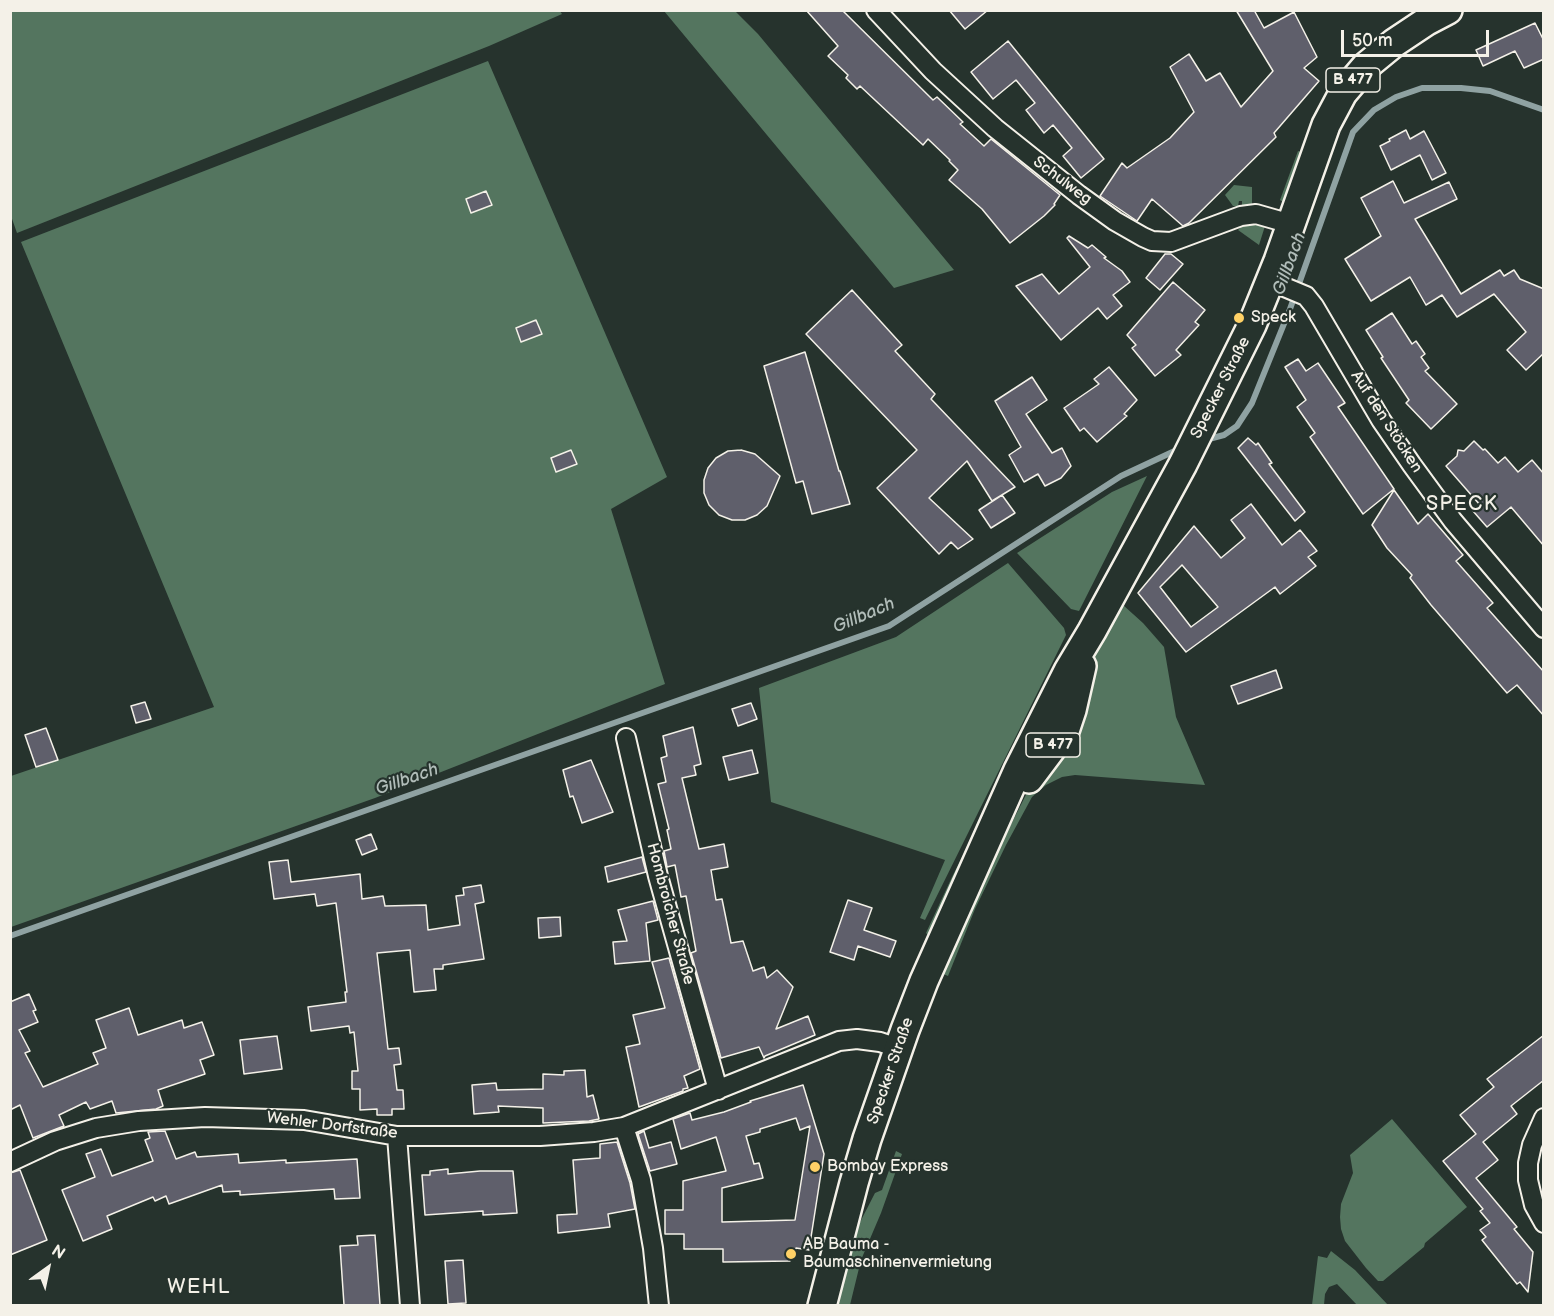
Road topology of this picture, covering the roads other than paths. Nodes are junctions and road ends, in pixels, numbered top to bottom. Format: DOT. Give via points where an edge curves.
graph roads {
  1 [pos="876,10"];
  2 [pos="1432,14"];
  3 [pos="1291,224"];
  4 [pos="1270,281"];
  5 [pos="1544,627"];
  6 [pos="626,738"];
  7 [pos="898,1048"];
  8 [pos="718,1090"];
  9 [pos="1544,1118"];
  10 [pos="624,1127"];
  11 [pos="396,1136"];
  12 [pos="10,1162"];
  13 [pos="1544,1223"];
  14 [pos="410,1305"];
  15 [pos="659,1305"];
  16 [pos="822,1305"];
  1 -- 3 [label="street, Schulweg" via="948,86 995,128 1079,195 1143,237 1171,242 1256,214"];
  2 -- 3 [label="main road, Specker Straße / B 477" via="1379,54 1343,93 1326,125"];
  3 -- 4 [label="main road, Specker Straße / B 477"];
  4 -- 5 [label="street, Auf den Stöcken" via="1306,296 1381,420 1419,474 1453,521"];
  4 -- 7 [label="main road, Specker Straße / B 477" via="1200,432 1092,631 1065,731 1036,767 985,846"];
  6 -- 8 [label="street, Hombroicher Straße" via="658,876"];
  7 -- 8 [label="street, Wehler Dorfstraße" via="857,1039 839,1041"];
  7 -- 16 [label="main road, Specker Straße / B 477" via="854,1183"];
  8 -- 10 [label="street, Wehler Dorfstraße"];
  9 -- 13 [label="street" via="1532,1145 1528,1172 1534,1205"];
  10 -- 11 [label="street, Wehler Dorfstraße" via="540,1136"];
  10 -- 15 [label="street" via="641,1180"];
  11 -- 12 [label="street, Wehler Dorfstraße" via="304,1120 240,1117 139,1121 96,1128 55,1141"];
  11 -- 14 [label="street"];
}
